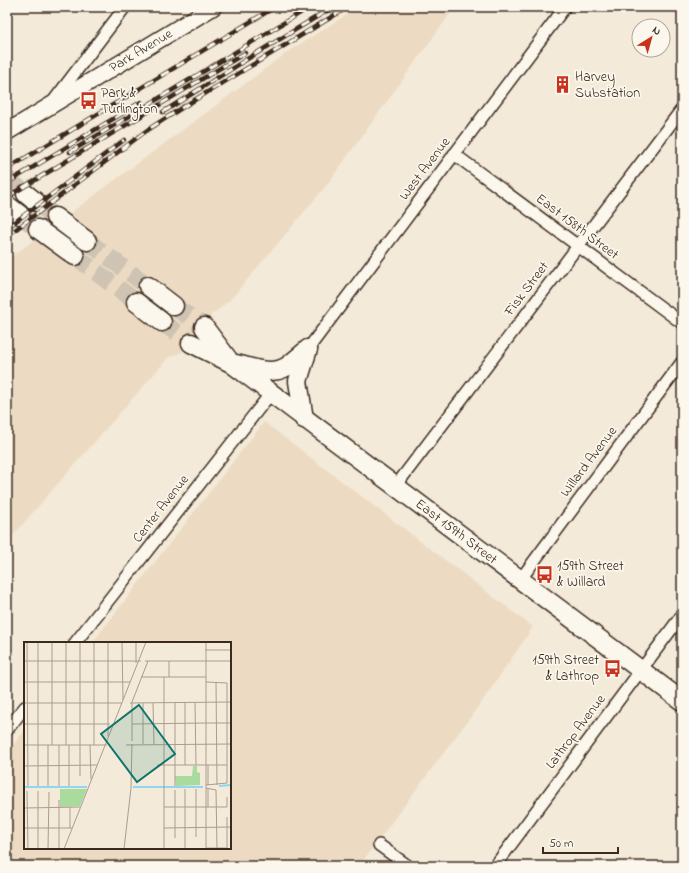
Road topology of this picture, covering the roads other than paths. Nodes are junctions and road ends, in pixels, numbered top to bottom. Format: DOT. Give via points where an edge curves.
graph roads {
  1 [pos="125,7"];
  2 [pos="213,7"];
  3 [pos="565,7"];
  4 [pos="51,105"];
  5 [pos="682,109"];
  6 [pos="7,132"];
  7 [pos="454,154"];
  8 [pos="55,217"];
  9 [pos="38,229"];
  10 [pos="87,241"];
  11 [pos="578,246"];
  12 [pos="75,256"];
  13 [pos="148,286"];
  14 [pos="136,302"];
  15 [pos="174,306"];
  16 [pos="162,322"];
  17 [pos="682,324"];
  18 [pos="204,327"];
  19 [pos="191,343"];
  20 [pos="308,349"];
  21 [pos="682,362"];
  22 [pos="231,363"];
  23 [pos="271,393"];
  24 [pos="304,419"];
  25 [pos="396,487"];
  26 [pos="520,580"];
  27 [pos="682,615"];
  28 [pos="76,642"];
  29 [pos="641,670"];
  30 [pos="682,701"];
  31 [pos="24,708"];
  32 [pos="7,730"];
  33 [pos="379,845"];
  34 [pos="408,866"];
  35 [pos="495,866"];
  1 -- 4 [label="street"];
  2 -- 4 [label="street, Park Avenue"];
  3 -- 7 [label="street, West Avenue"];
  4 -- 6 [label="street, Park Avenue"];
  5 -- 11 [label="street, Fisk Street"];
  7 -- 11 [label="street, East 158th Street"];
  7 -- 20 [label="street, West Avenue"];
  8 -- 10 [label="main road"];
  9 -- 12 [label="main road"];
  11 -- 17 [label="street, East 158th Street"];
  11 -- 25 [label="street, Fisk Street"];
  13 -- 15 [label="main road"];
  14 -- 16 [label="main road"];
  18 -- 22 [label="main road, East 159th Street"];
  19 -- 22 [label="main road, East 159th Street"];
  20 -- 22 [label="main road" via="286,367 278,370 269,371"];
  20 -- 24 [label="main road" via="298,380"];
  21 -- 26 [label="street, Willard Avenue"];
  22 -- 23 [label="main road, East 159th Street"];
  23 -- 24 [label="main road, East 159th Street"];
  23 -- 28 [label="street, Center Avenue"];
  24 -- 25 [label="main road, East 159th Street"];
  25 -- 26 [label="main road, East 159th Street"];
  26 -- 29 [label="main road, East 159th Street"];
  27 -- 29 [label="street, Lathrop Avenue"];
  29 -- 30 [label="main road, East 159th Street"];
  29 -- 35 [label="street, Lathrop Avenue"];
  31 -- 32 [label="street"];
  33 -- 34 [label="street"];
}
